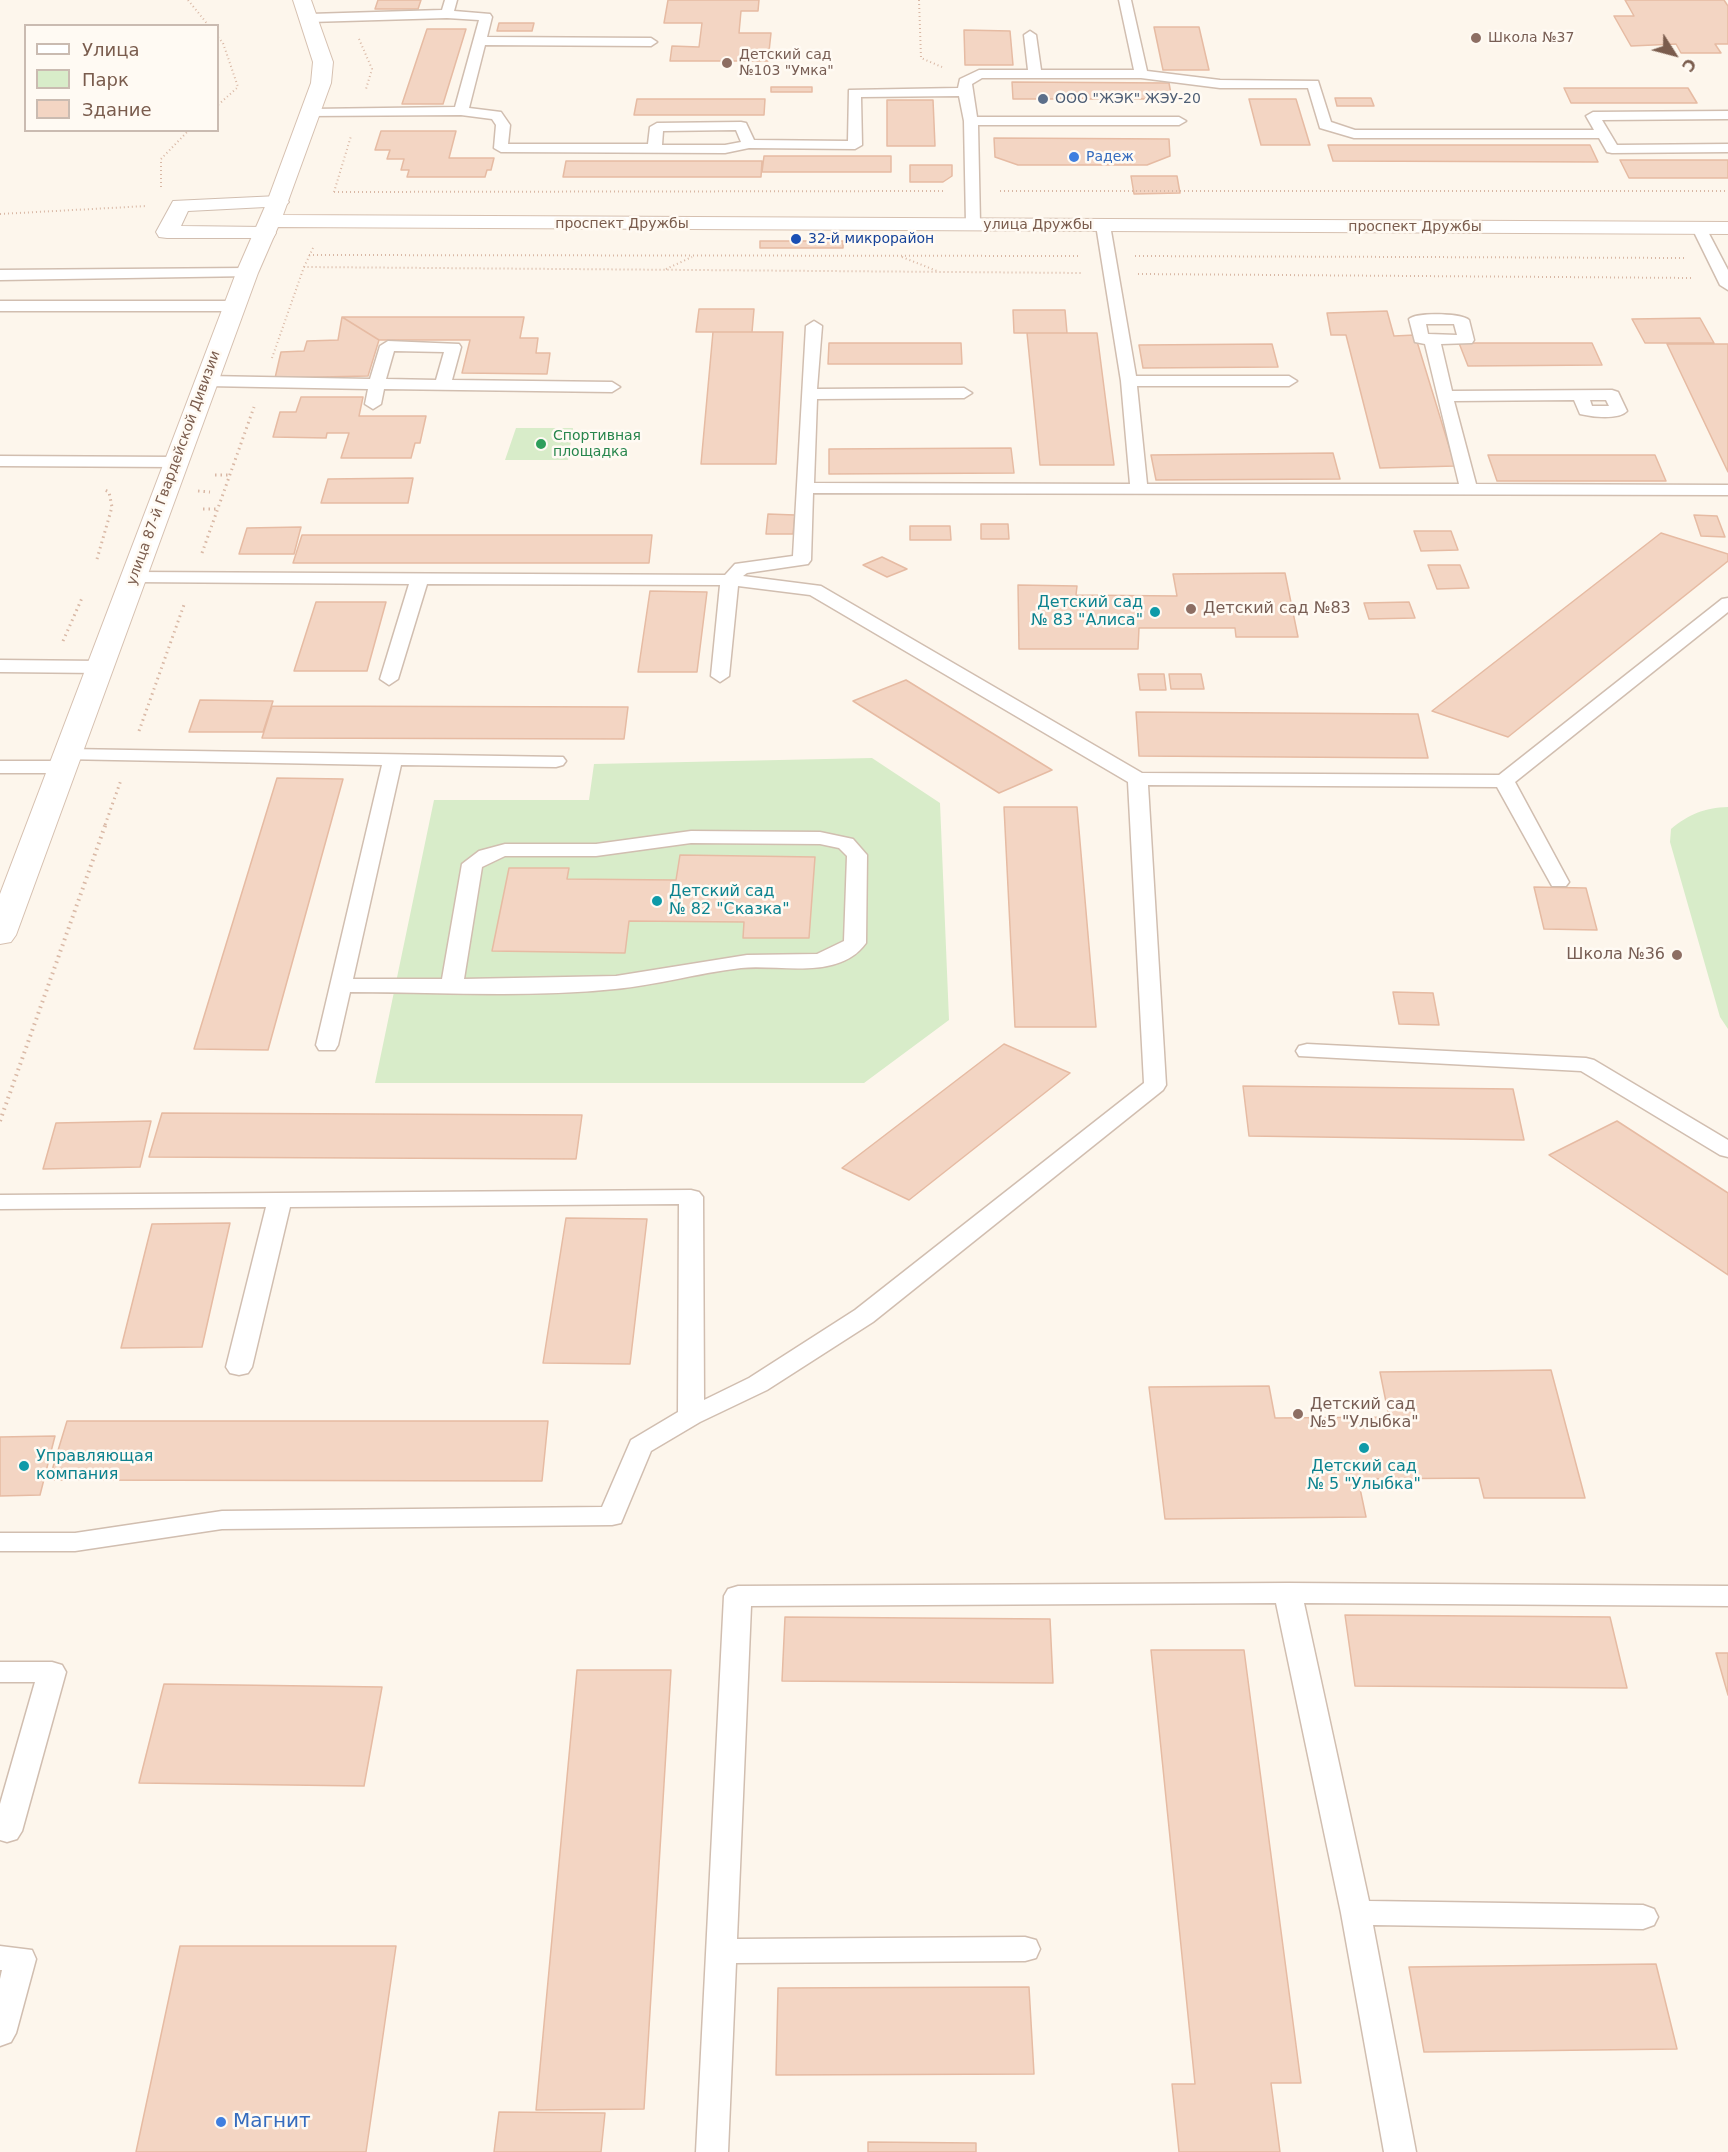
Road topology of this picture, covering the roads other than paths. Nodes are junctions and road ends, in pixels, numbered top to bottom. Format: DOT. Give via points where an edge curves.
graph roads {
  1 [pos="451,0"];
  2 [pos="1125,0"];
  3 [pos="306,9"];
  4 [pos="447,14"];
  5 [pos="1030,35"];
  6 [pos="478,41"];
  7 [pos="651,42"];
  8 [pos="1035,74"];
  9 [pos="1142,74"];
  10 [pos="968,85"];
  11 [pos="461,111"];
  12 [pos="312,113"];
  13 [pos="1728,115"];
  14 [pos="971,121"];
  15 [pos="1179,122"];
  16 [pos="1603,134"];
  17 [pos="749,144"];
  18 [pos="1728,148"];
  19 [pos="654,149"];
  20 [pos="271,219"];
  21 [pos="973,224"];
  22 [pos="1103,225"];
  23 [pos="1699,228"];
  24 [pos="1728,228"];
  25 [pos="247,273"];
  26 [pos="0,275"];
  27 [pos="1726,282"];
  28 [pos="0,306"];
  29 [pos="234,306"];
  30 [pos="814,326"];
  31 [pos="1432,339"];
  32 [pos="207,381"];
  33 [pos="1129,381"];
  34 [pos="1289,381"];
  35 [pos="377,384"];
  36 [pos="442,384"];
  37 [pos="612,387"];
  38 [pos="964,393"];
  39 [pos="809,394"];
  40 [pos="1580,395"];
  41 [pos="1445,396"];
  42 [pos="373,404"];
  43 [pos="0,461"];
  44 [pos="176,462"];
  45 [pos="806,488"];
  46 [pos="1139,489"];
  47 [pos="1728,490"];
  48 [pos="1469,491"];
  49 [pos="133,577"];
  50 [pos="419,579"];
  51 [pos="730,580"];
  52 [pos="1728,603"];
  53 [pos="0,666"];
  54 [pos="101,667"];
  55 [pos="720,676"];
  56 [pos="389,679"];
  57 [pos="393,759"];
  58 [pos="66,761"];
  59 [pos="556,761"];
  60 [pos="0,767"];
  61 [pos="1138,779"];
  62 [pos="1504,781"];
  63 [pos="1559,882"];
  64 [pos="0,935"];
  65 [pos="341,985"];
  66 [pos="452,985"];
  67 [pos="327,1045"];
  68 [pos="1307,1051"];
  69 [pos="1728,1150"];
  70 [pos="280,1198"];
  71 [pos="0,1202"];
  72 [pos="239,1367"];
  73 [pos="691,1416"];
  74 [pos="0,1542"];
  75 [pos="1288,1593"];
  76 [pos="1728,1596"];
  77 [pos="0,1672"];
  78 [pos="7,1831"];
  79 [pos="1356,1913"];
  80 [pos="1643,1917"];
  81 [pos="1025,1949"];
  82 [pos="720,1951"];
  83 [pos="0,1959"];
  84 [pos="0,2033"];
  85 [pos="712,2152"];
  86 [pos="1400,2152"];
  1 -- 4 [label="lane"];
  2 -- 9 [label="lane"];
  3 -- 4 [label="lane"];
  3 -- 12 [label="street, улица 87-й Гвардейской Дивизии" via="323,62"];
  4 -- 6 [label="lane" via="486,17"];
  5 -- 8 [label="lane"];
  6 -- 7 [label="lane"];
  6 -- 11 [label="lane"];
  8 -- 9 [label="lane"];
  8 -- 10 [label="lane" via="979,74"];
  9 -- 16 [label="lane" via="1220,84 1313,84 1325,125 1354,134"];
  10 -- 14 [label="lane"];
  10 -- 17 [label="lane" via="854,93 855,145"];
  11 -- 12 [label="lane"];
  11 -- 19 [label="lane" via="496,115 503,125 501,148"];
  12 -- 20 [label="street, улица 87-й Гвардейской Дивизии"];
  13 -- 16 [label="lane" via="1593,116"];
  14 -- 15 [label="lane"];
  14 -- 21 [label="lane"];
  16 -- 18 [label="lane" via="1612,149"];
  17 -- 19 [label="lane" via="725,149"];
  17 -- 19 [label="lane" via="741,126 657,127"];
  20 -- 20 [label="street" via="166,232 180,205"];
  20 -- 21 [label="street, проспект Дружбы"];
  20 -- 25 [label="street, улица 87-й Гвардейской Дивизии"];
  21 -- 22 [label="street, улица Дружбы"];
  22 -- 23 [label="street, проспект Дружбы"];
  22 -- 33 [label="lane"];
  23 -- 24 [label="street, проспект Дружбы"];
  23 -- 27 [label="lane"];
  25 -- 26 [label="lane"];
  25 -- 29 [label="street, улица 87-й Гвардейской Дивизии"];
  28 -- 29 [label="lane"];
  29 -- 32 [label="street, улица 87-й Гвардейской Дивизии"];
  30 -- 39 [label="lane"];
  31 -- 41 [label="lane"];
  32 -- 35 [label="lane"];
  32 -- 44 [label="street, улица 87-й Гвардейской Дивизии"];
  33 -- 34 [label="lane"];
  33 -- 46 [label="lane"];
  35 -- 36 [label="lane"];
  35 -- 36 [label="lane" via="388,346 453,347"];
  35 -- 42 [label="lane"];
  36 -- 37 [label="lane"];
  38 -- 39 [label="lane"];
  39 -- 45 [label="lane"];
  40 -- 41 [label="lane"];
  41 -- 48 [label="lane"];
  43 -- 44 [label="lane"];
  44 -- 49 [label="street, улица 87-й Гвардейской Дивизии"];
  45 -- 46 [label="lane"];
  45 -- 51 [label="lane" via="802,560 741,568"];
  46 -- 48 [label="lane"];
  47 -- 48 [label="lane"];
  49 -- 50 [label="lane"];
  49 -- 54 [label="street, улица 87-й Гвардейской Дивизии"];
  50 -- 51 [label="lane"];
  50 -- 56 [label="lane"];
  51 -- 55 [label="lane"];
  51 -- 61 [label="lane" via="815,590"];
  52 -- 62 [label="lane"];
  53 -- 54 [label="lane"];
  54 -- 58 [label="street, улица 87-й Гвардейской Дивизии"];
  57 -- 58 [label="lane" via="130,756"];
  57 -- 59 [label="lane"];
  57 -- 65 [label="lane"];
  58 -- 60 [label="lane"];
  58 -- 64 [label="street, улица 87-й Гвардейской Дивизии"];
  61 -- 62 [label="lane"];
  61 -- 73 [label="lane" via="1155,1085 864,1316 758,1384"];
  62 -- 63 [label="lane"];
  65 -- 66 [label="lane"];
  65 -- 67 [label="lane"];
  66 -- 66 [label="lane" via="600,984 748,960 816,962 842,955 855,943 857,855 846,843 820,838 691,837 596,850 505,850 486,855 472,864"];
  68 -- 69 [label="lane" via="1586,1065"];
  70 -- 71 [label="lane"];
  70 -- 72 [label="lane"];
  70 -- 73 [label="lane" via="691,1197"];
  73 -- 74 [label="lane" via="640,1446 612,1516 222,1520 75,1542"];
  75 -- 76 [label="lane"];
  75 -- 79 [label="lane"];
  75 -- 82 [label="lane" via="738,1596"];
  77 -- 78 [label="lane" via="52,1672"];
  79 -- 80 [label="lane"];
  79 -- 86 [label="lane"];
  81 -- 82 [label="lane"];
  82 -- 85 [label="lane"];
  83 -- 84 [label="lane" via="21,1959"];
}
